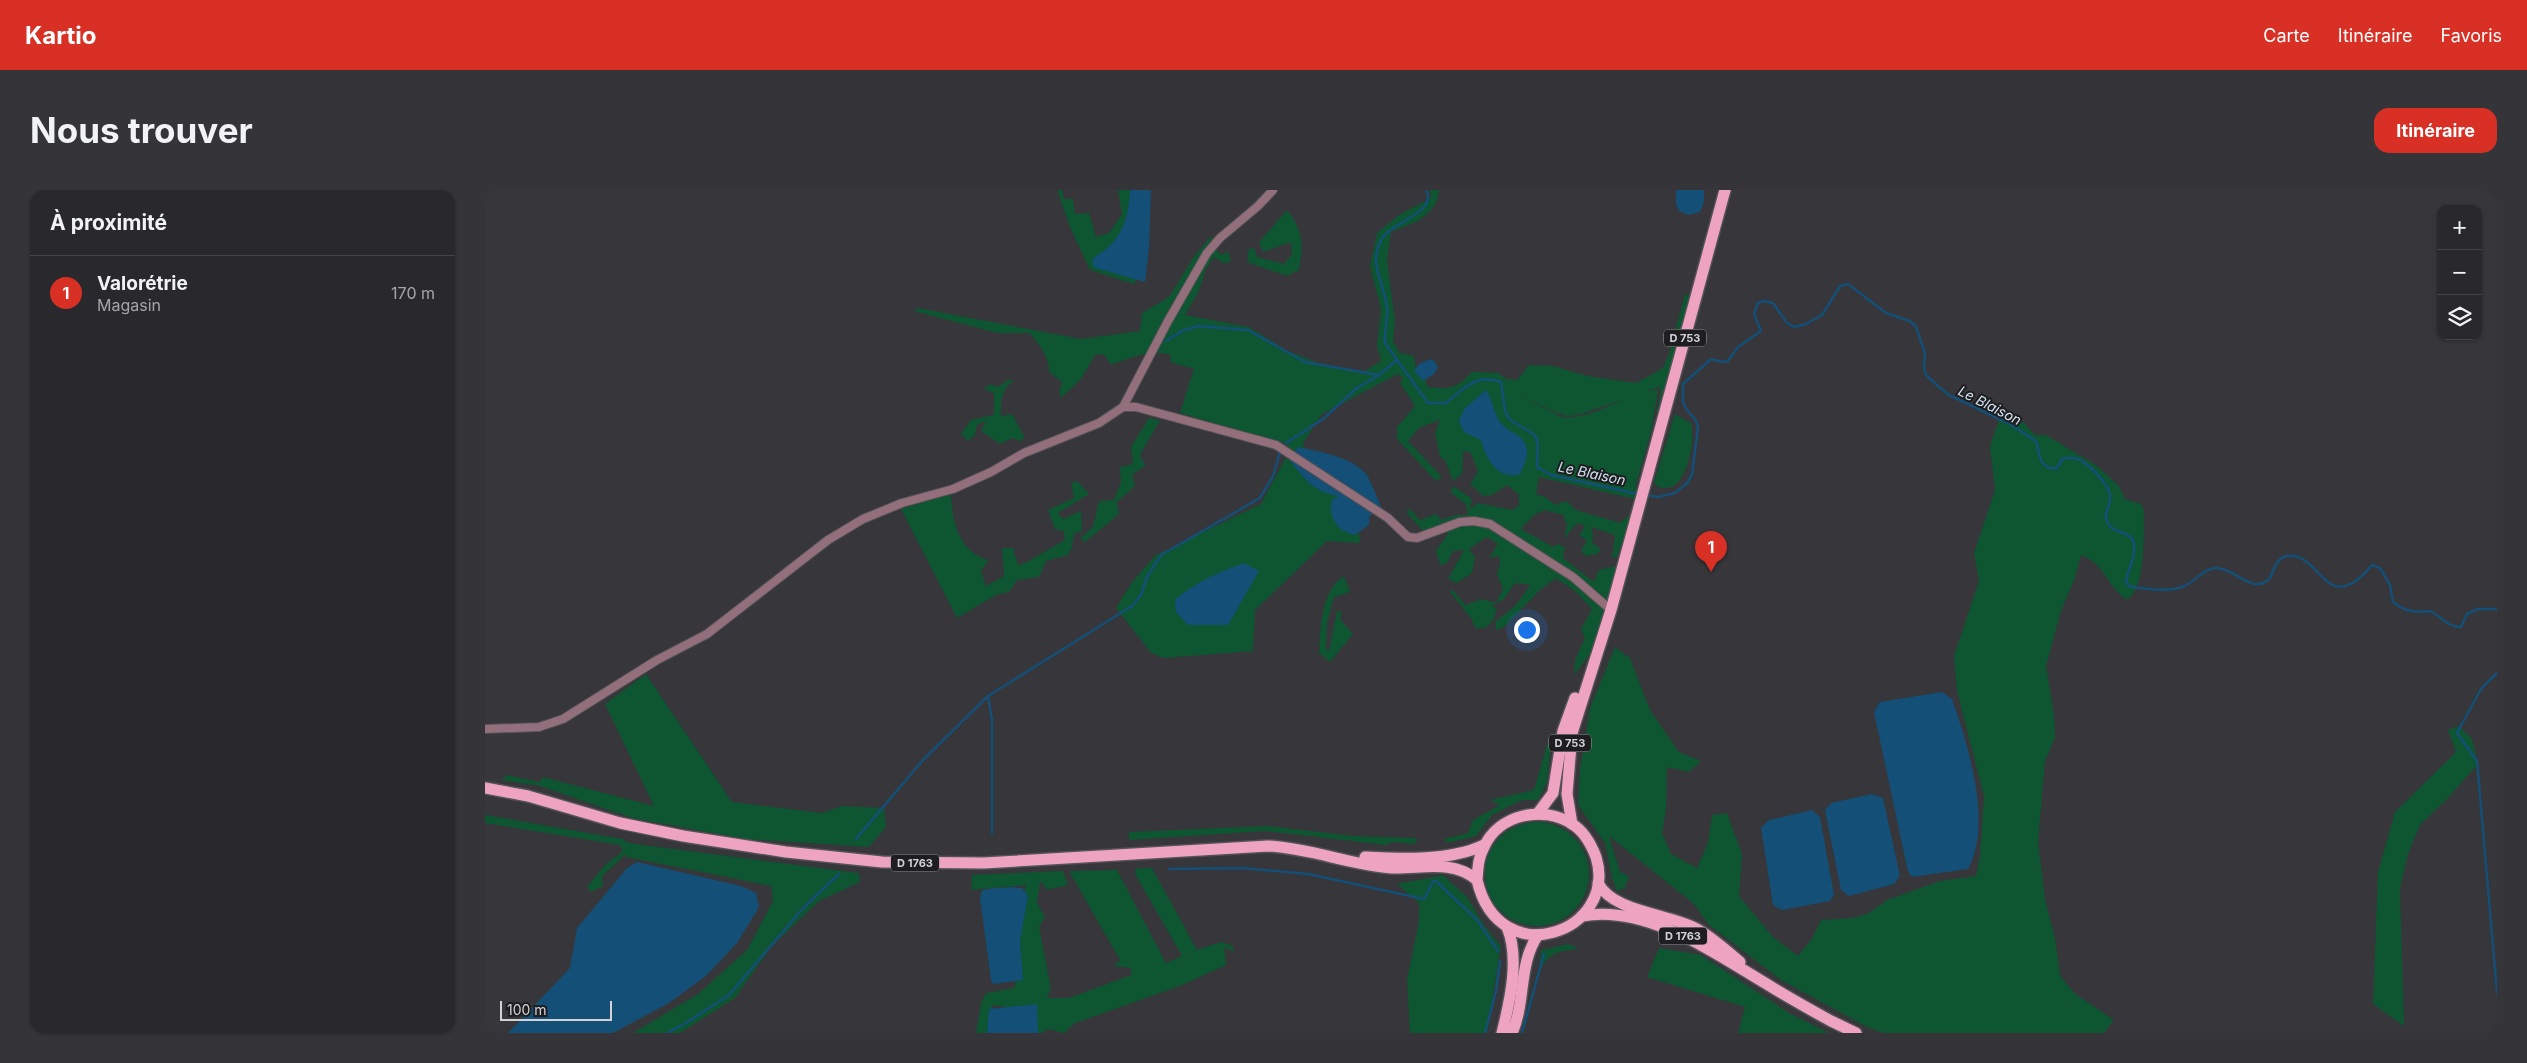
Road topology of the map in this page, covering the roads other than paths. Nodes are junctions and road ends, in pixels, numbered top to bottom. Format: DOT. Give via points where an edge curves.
graph roads {
  1 [pos="1273,190"];
  2 [pos="1725,190"];
  3 [pos="1123,407"];
  4 [pos="1611,610"];
  5 [pos="1592,665"];
  6 [pos="485,729"];
  7 [pos="485,788"];
  8 [pos="485,795"];
  9 [pos="528,796"];
  10 [pos="1538,813"];
  11 [pos="1572,824"];
  12 [pos="1484,845"];
  13 [pos="1309,851"];
  14 [pos="1477,880"];
  15 [pos="1598,883"];
  16 [pos="1582,916"];
  17 [pos="1507,927"];
  18 [pos="1538,935"];
  19 [pos="1772,988"];
  20 [pos="1502,1033"];
  21 [pos="1512,1033"];
  22 [pos="1856,1033"];
  1 -- 3 [label="street" via="1207,253"];
  2 -- 4 [label="main road, D 753"];
  3 -- 4 [label="street" via="1276,445 1388,518 1408,537 1417,538 1460,522 1490,524 1557,566"];
  3 -- 6 [label="street" via="1099,423 1024,453 953,489 902,503 843,530 707,634 657,660 563,719 539,727"];
  4 -- 5 [label="main road, D 753"];
  5 -- 10 [label="main road, D 753" via="1570,708 1553,793"];
  5 -- 11 [label="main road, D 753" via="1569,750 1567,794"];
  7 -- 9 [label="main road, D 1763"];
  8 -- 9 [label="main road, D 1763"];
  9 -- 13 [label="main road, D 1763" via="620,823 683,836 786,852 882,862 983,863 1268,846"];
  10 -- 11 [label="main road" via="1553,815"];
  10 -- 12 [label="main road" via="1509,820"];
  11 -- 15 [label="main road" via="1593,848"];
  12 -- 13 [label="main road, D 1763" via="1461,853 1397,859"];
  12 -- 14 [label="main road" via="1478,860"];
  13 -- 14 [label="main road, D 1763" via="1391,868 1447,866"];
  14 -- 17 [label="main road" via="1481,896 1491,913"];
  15 -- 16 [label="main road"];
  15 -- 19 [label="main road, D 1763" via="1603,893 1620,903 1697,929"];
  16 -- 18 [label="main road" via="1568,927"];
  16 -- 19 [label="main road, D 1763" via="1613,914 1678,933"];
  17 -- 18 [label="main road"];
  17 -- 20 [label="main road" via="1511,937 1512,966"];
  18 -- 21 [label="main road" via="1528,954"];
  19 -- 22 [label="main road, D 1763"];
}
